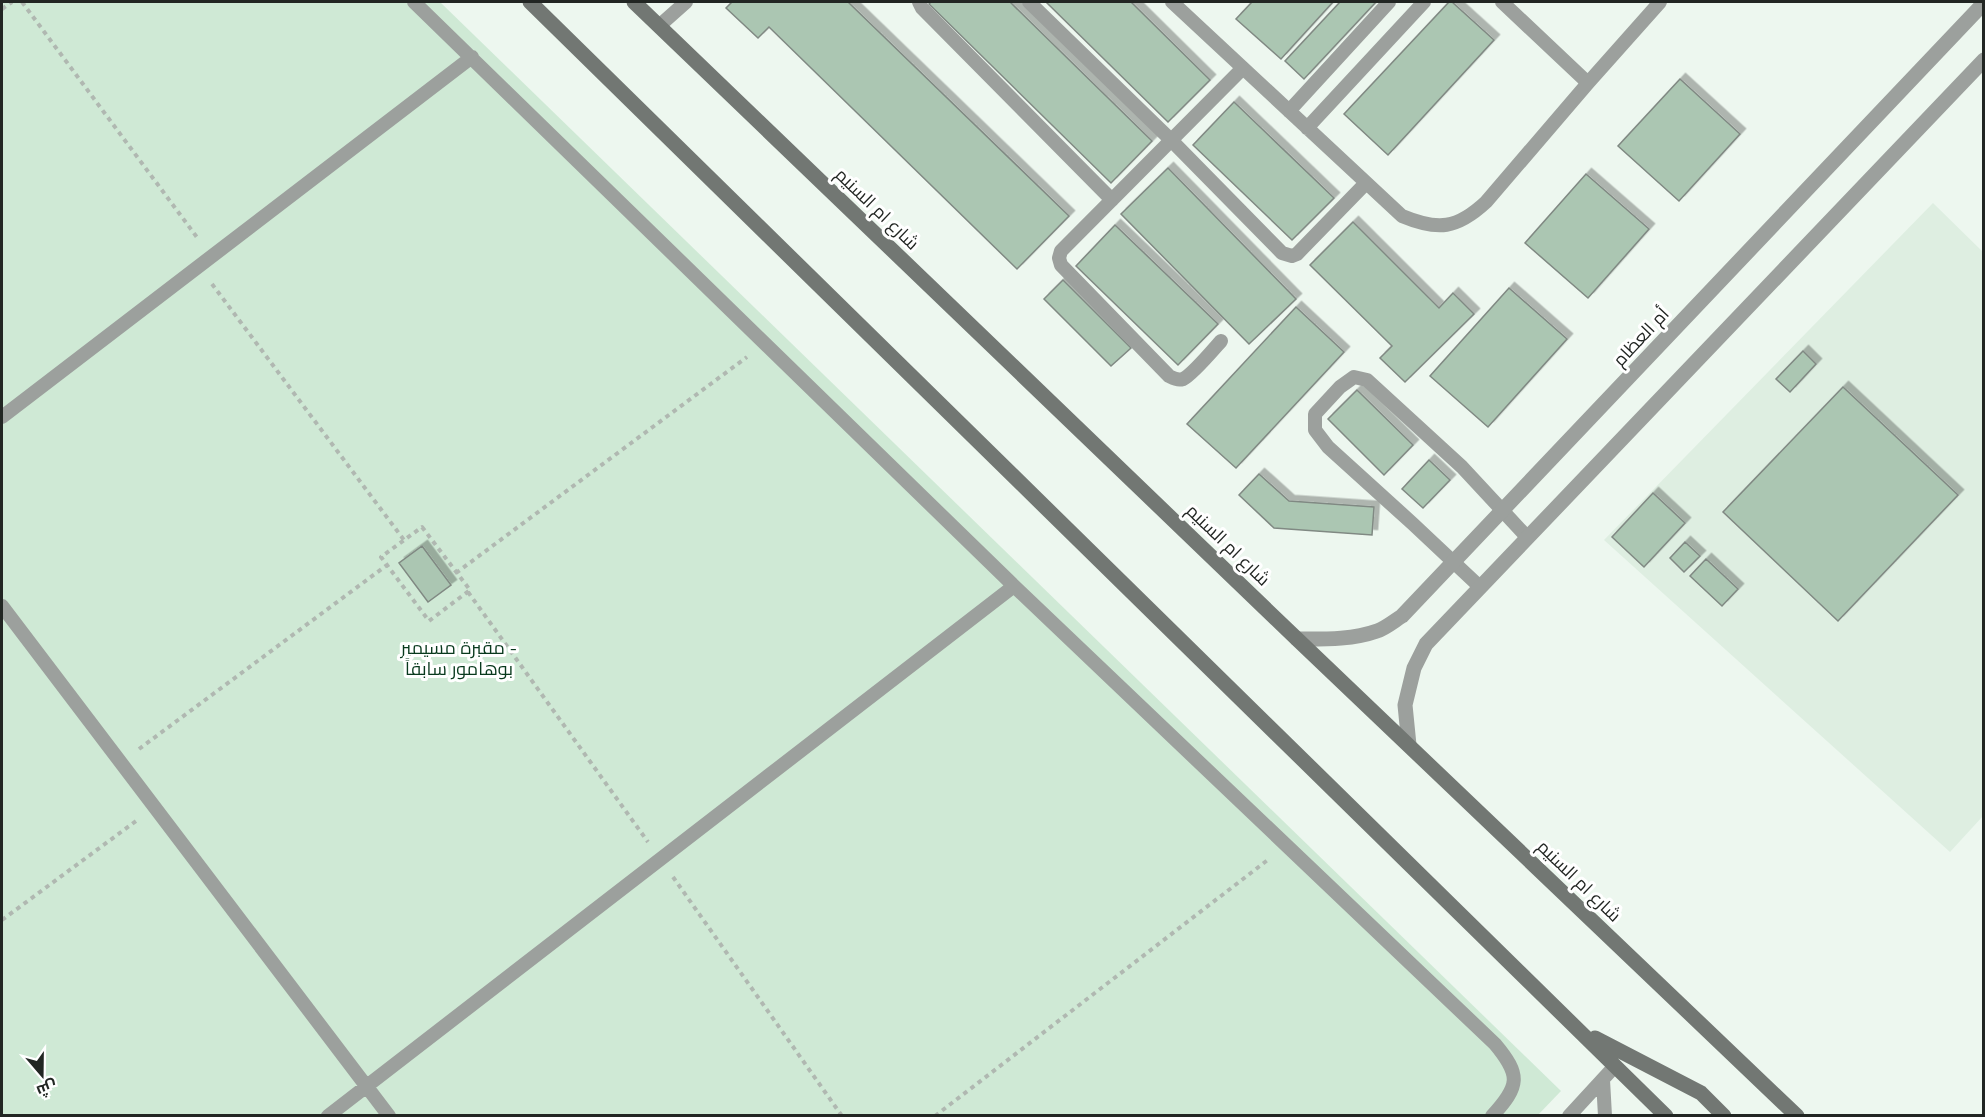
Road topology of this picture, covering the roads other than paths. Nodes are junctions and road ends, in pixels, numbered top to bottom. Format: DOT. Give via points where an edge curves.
graph roads {
  1 [pos="414,2"];
  2 [pos="530,2"];
  3 [pos="686,2"];
  4 [pos="919,2"];
  5 [pos="1029,2"];
  6 [pos="1172,2"];
  7 [pos="1389,2"];
  8 [pos="1424,2"];
  9 [pos="1502,2"];
  10 [pos="1660,2"];
  11 [pos="1983,3"];
  12 [pos="638,4"];
  13 [pos="659,27"];
  14 [pos="472,57"];
  15 [pos="1983,60"];
  16 [pos="1243,68"];
  17 [pos="1588,82"];
  18 [pos="1289,111"];
  19 [pos="1307,128"];
  20 [pos="1171,140"];
  21 [pos="1366,183"];
  22 [pos="1112,200"];
  23 [pos="1221,341"];
  24 [pos="2,417"];
  25 [pos="1503,511"];
  26 [pos="1527,537"];
  27 [pos="1454,562"];
  28 [pos="1014,586"];
  29 [pos="1480,587"];
  30 [pos="2,606"];
  31 [pos="1297,639"];
  32 [pos="1409,745"];
  33 [pos="1581,1032"];
  34 [pos="1616,1066"];
  35 [pos="1603,1080"];
  36 [pos="367,1087"];
  37 [pos="328,1116"];
  38 [pos="388,1116"];
  39 [pos="1492,1116"];
  40 [pos="1569,1116"];
  41 [pos="1605,1116"];
  42 [pos="1666,1116"];
  43 [pos="1724,1116"];
  44 [pos="1797,1116"];
  1 -- 14 [label="lane"];
  2 -- 33 [label="main road"];
  3 -- 13 [label="lane"];
  4 -- 22 [label="lane"];
  5 -- 20 [label="lane"];
  6 -- 16 [label="lane"];
  7 -- 18 [label="lane"];
  8 -- 19 [label="lane"];
  9 -- 17 [label="lane"];
  10 -- 17 [label="lane"];
  11 -- 25 [label="street, أم العظام"];
  12 -- 13 [label="main road, شارع ام السنيم"];
  13 -- 31 [label="main road, شارع ام السنيم"];
  14 -- 24 [label="lane"];
  14 -- 28 [label="lane"];
  15 -- 26 [label="street"];
  16 -- 18 [label="lane"];
  16 -- 20 [label="lane"];
  17 -- 21 [label="lane" via="1469,217 1447,225 1424,225 1402,216"];
  18 -- 19 [label="lane"];
  19 -- 21 [label="lane"];
  20 -- 21 [label="lane" via="1287,255 1297,254"];
  20 -- 22 [label="lane"];
  22 -- 23 [label="lane" via="1061,251 1060,265 1176,380 1189,375"];
  25 -- 26 [label="lane"];
  25 -- 27 [label="street, أم العظام"];
  25 -- 27 [label="lane" via="1462,467 1367,380 1354,377 1340,387 1315,414 1316,430 1328,447"];
  26 -- 29 [label="street"];
  27 -- 29 [label="lane"];
  27 -- 31 [label="street, أم العظام" via="1402,616 1379,631 1338,639"];
  28 -- 36 [label="lane"];
  28 -- 39 [label="lane" via="1495,1044 1510,1062 1514,1083"];
  29 -- 32 [label="street" via="1426,644 1414,668 1405,705"];
  30 -- 36 [label="lane"];
  31 -- 32 [label="main road, شارع ام السنيم"];
  32 -- 44 [label="main road, شارع ام السنيم"];
  33 -- 34 [label="main road"];
  33 -- 43 [label="main road" via="1701,1093"];
  34 -- 35 [label="lane"];
  34 -- 42 [label="main road"];
  35 -- 40 [label="lane"];
  35 -- 41 [label="lane"];
  36 -- 37 [label="lane"];
  36 -- 38 [label="lane"];
}
